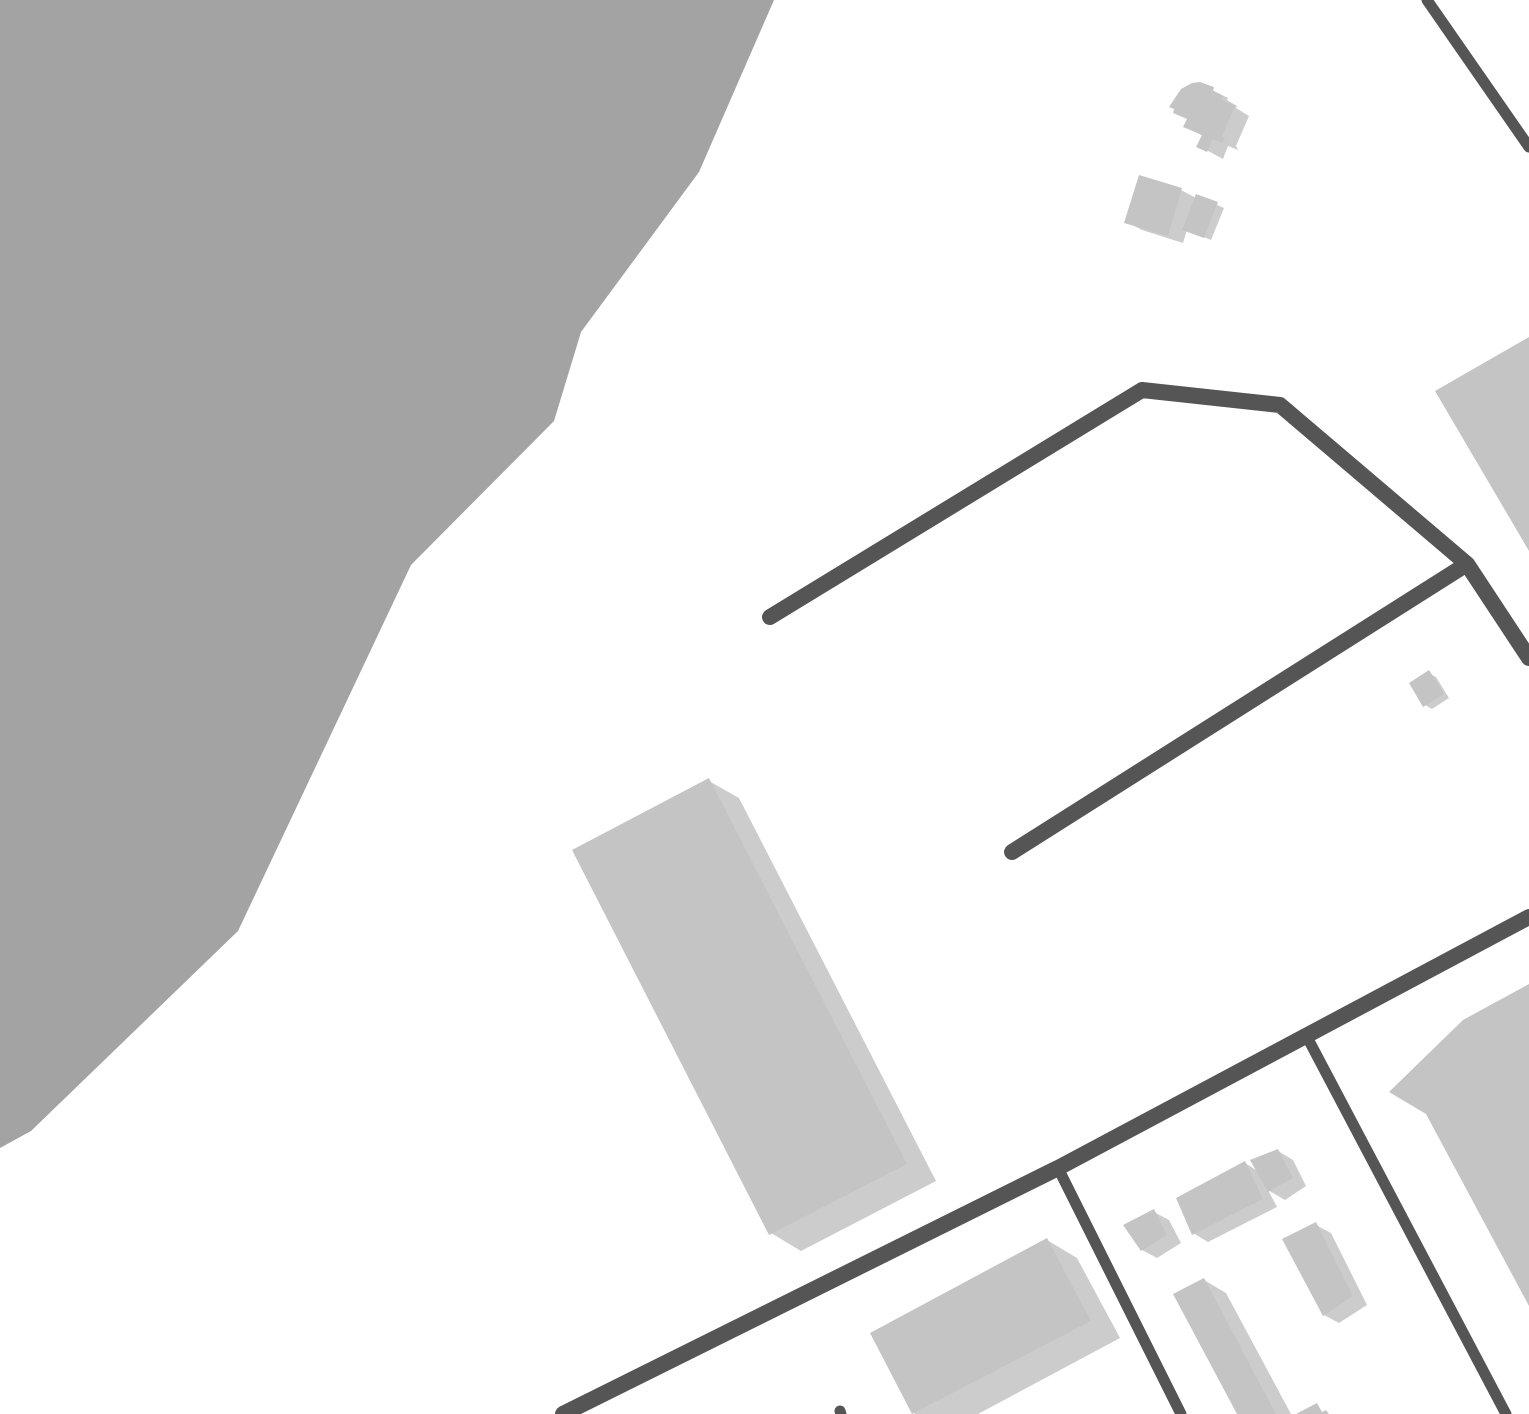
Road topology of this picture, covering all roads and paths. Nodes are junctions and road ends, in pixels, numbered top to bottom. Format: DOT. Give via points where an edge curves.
graph roads {
  1 [pos="1427,0"];
  2 [pos="1529,147"];
  3 [pos="1467,564"];
  4 [pos="770,617"];
  5 [pos="1529,658"];
  6 [pos="1012,852"];
  7 [pos="1529,917"];
  8 [pos="1306,1035"];
  9 [pos="1058,1168"];
  10 [pos="563,1414"];
  11 [pos="1181,1414"];
  12 [pos="1506,1414"];
  1 -- 2 [label="lane"];
  3 -- 4 [label="street" via="1280,405 1142,390"];
  3 -- 5 [label="street"];
  3 -- 6 [label="street"];
  7 -- 8 [label="street"];
  8 -- 9 [label="street"];
  8 -- 12 [label="lane"];
  9 -- 10 [label="street"];
  9 -- 11 [label="lane"];
}
